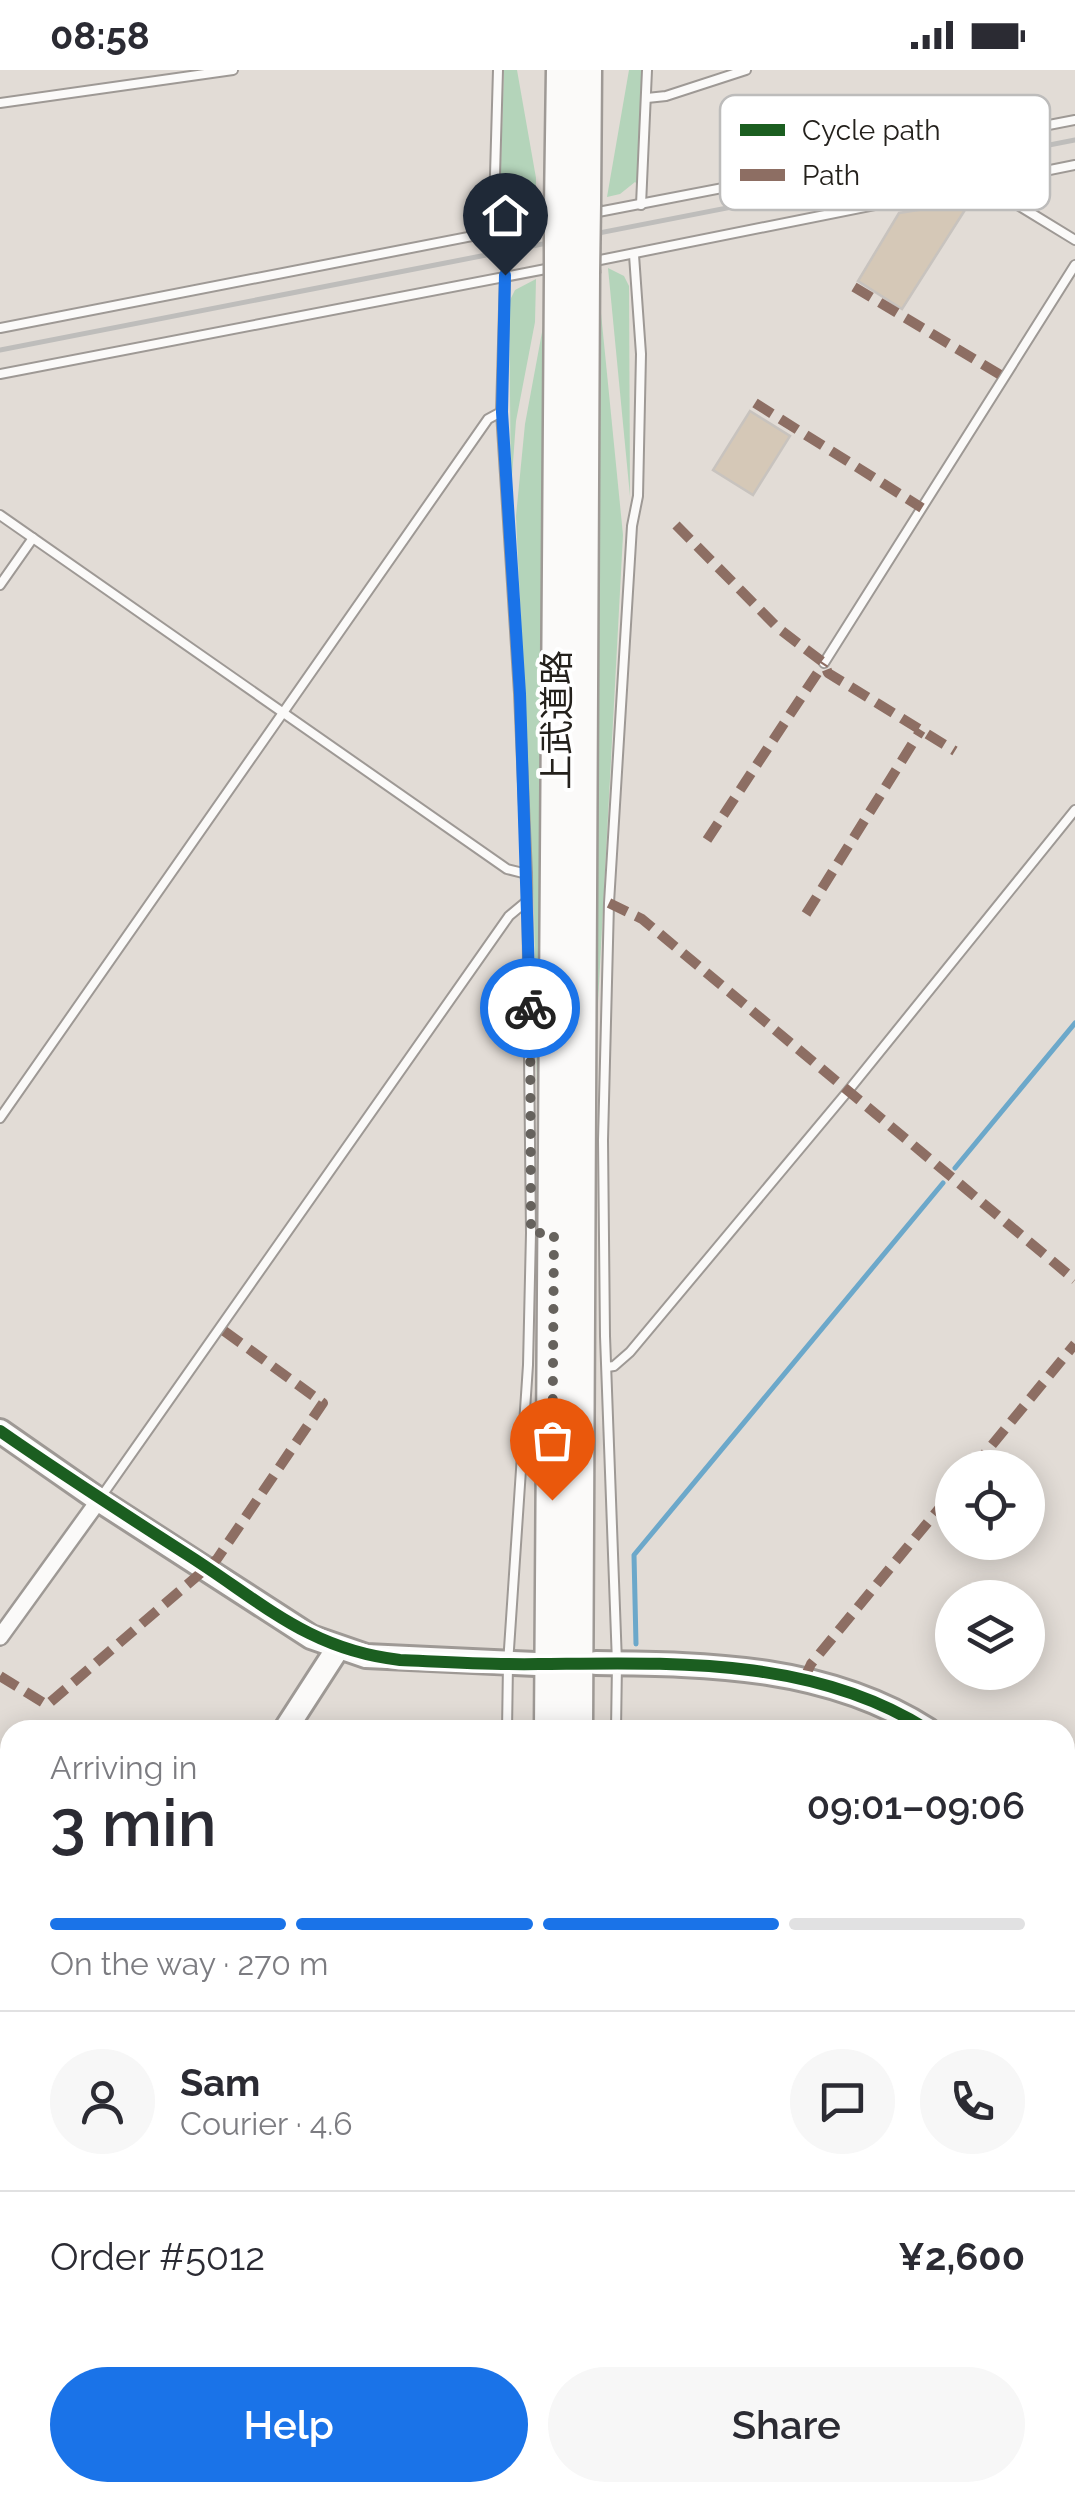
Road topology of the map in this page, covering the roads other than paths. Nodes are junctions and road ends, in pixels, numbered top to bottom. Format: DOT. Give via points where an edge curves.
graph roads {
  1 [pos="233,70"];
  2 [pos="498,70"];
  3 [pos="562,70"];
  4 [pos="586,70"];
  5 [pos="648,70"];
  6 [pos="746,70"];
  7 [pos="648,98"];
  8 [pos="0,103"];
  9 [pos="1075,120"];
  10 [pos="1050,125"];
  11 [pos="1075,165"];
  12 [pos="1050,170"];
  13 [pos="720,190"];
  14 [pos="642,205"];
  15 [pos="572,206"];
  16 [pos="842,210"];
  17 [pos="1026,210"];
  18 [pos="498,231"];
  19 [pos="1075,240"];
  20 [pos="634,255"];
  21 [pos="1075,265"];
  22 [pos="505,275"];
  23 [pos="0,328"];
  24 [pos="0,374"];
  25 [pos="502,412"];
  26 [pos="0,515"];
  27 [pos="33,538"];
  28 [pos="0,585"];
  29 [pos="824,663"];
  30 [pos="282,712"];
  31 [pos="1075,810"];
  32 [pos="527,874"];
  33 [pos="527,901"];
  34 [pos="0,1118"];
  35 [pos="567,1234"];
  36 [pos="607,1367"];
  37 [pos="0,1431"];
  38 [pos="99,1500"];
  39 [pos="0,1638"];
  40 [pos="338,1648"];
  41 [pos="606,1663"];
  42 [pos="508,1664"];
  43 [pos="536,1664"];
  44 [pos="291,1720"];
  45 [pos="507,1720"];
  46 [pos="550,1720"];
  47 [pos="576,1720"];
  48 [pos="615,1720"];
  49 [pos="909,1720"];
  1 -- 8 [label="lane"];
  2 -- 18 [label="lane"];
  3 -- 15 [label="highway, 上武道路"];
  4 -- 15 [label="highway, 上武道路"];
  5 -- 7 [label="lane"];
  6 -- 7 [label="lane"];
  7 -- 14 [label="lane"];
  9 -- 10 [label="lane"];
  11 -- 12 [label="lane"];
  13 -- 14 [label="lane"];
  14 -- 18 [label="lane"];
  15 -- 35 [label="highway, 上武道路, bridge"];
  16 -- 20 [label="lane"];
  17 -- 19 [label="lane"];
  18 -- 23 [label="lane"];
  20 -- 22 [label="lane"];
  20 -- 35 [label="lane" via="638,496 610,904"];
  21 -- 29 [label="lane"];
  22 -- 24 [label="lane"];
  22 -- 25 [label="lane"];
  25 -- 30 [label="lane" via="488,419"];
  25 -- 32 [label="lane"];
  26 -- 27 [label="lane"];
  27 -- 28 [label="lane"];
  27 -- 30 [label="lane"];
  30 -- 32 [label="lane" via="507,869"];
  30 -- 34 [label="lane"];
  31 -- 36 [label="lane" via="630,1352"];
  32 -- 33 [label="lane"];
  33 -- 35 [label="lane"];
  33 -- 38 [label="lane" via="510,916"];
  35 -- 36 [label="lane"];
  35 -- 42 [label="lane" via="528,1365"];
  35 -- 46 [label="highway, 上武道路"];
  35 -- 47 [label="highway, 上武道路"];
  36 -- 41 [label="lane"];
  37 -- 38 [label="street"];
  38 -- 39 [label="street"];
  38 -- 40 [label="street" via="280,1618"];
  40 -- 42 [label="street" via="400,1660"];
  40 -- 44 [label="street"];
  41 -- 48 [label="lane"];
  41 -- 49 [label="street" via="727,1666 804,1679"];
  42 -- 43 [label="street"];
  42 -- 45 [label="lane"];
}
